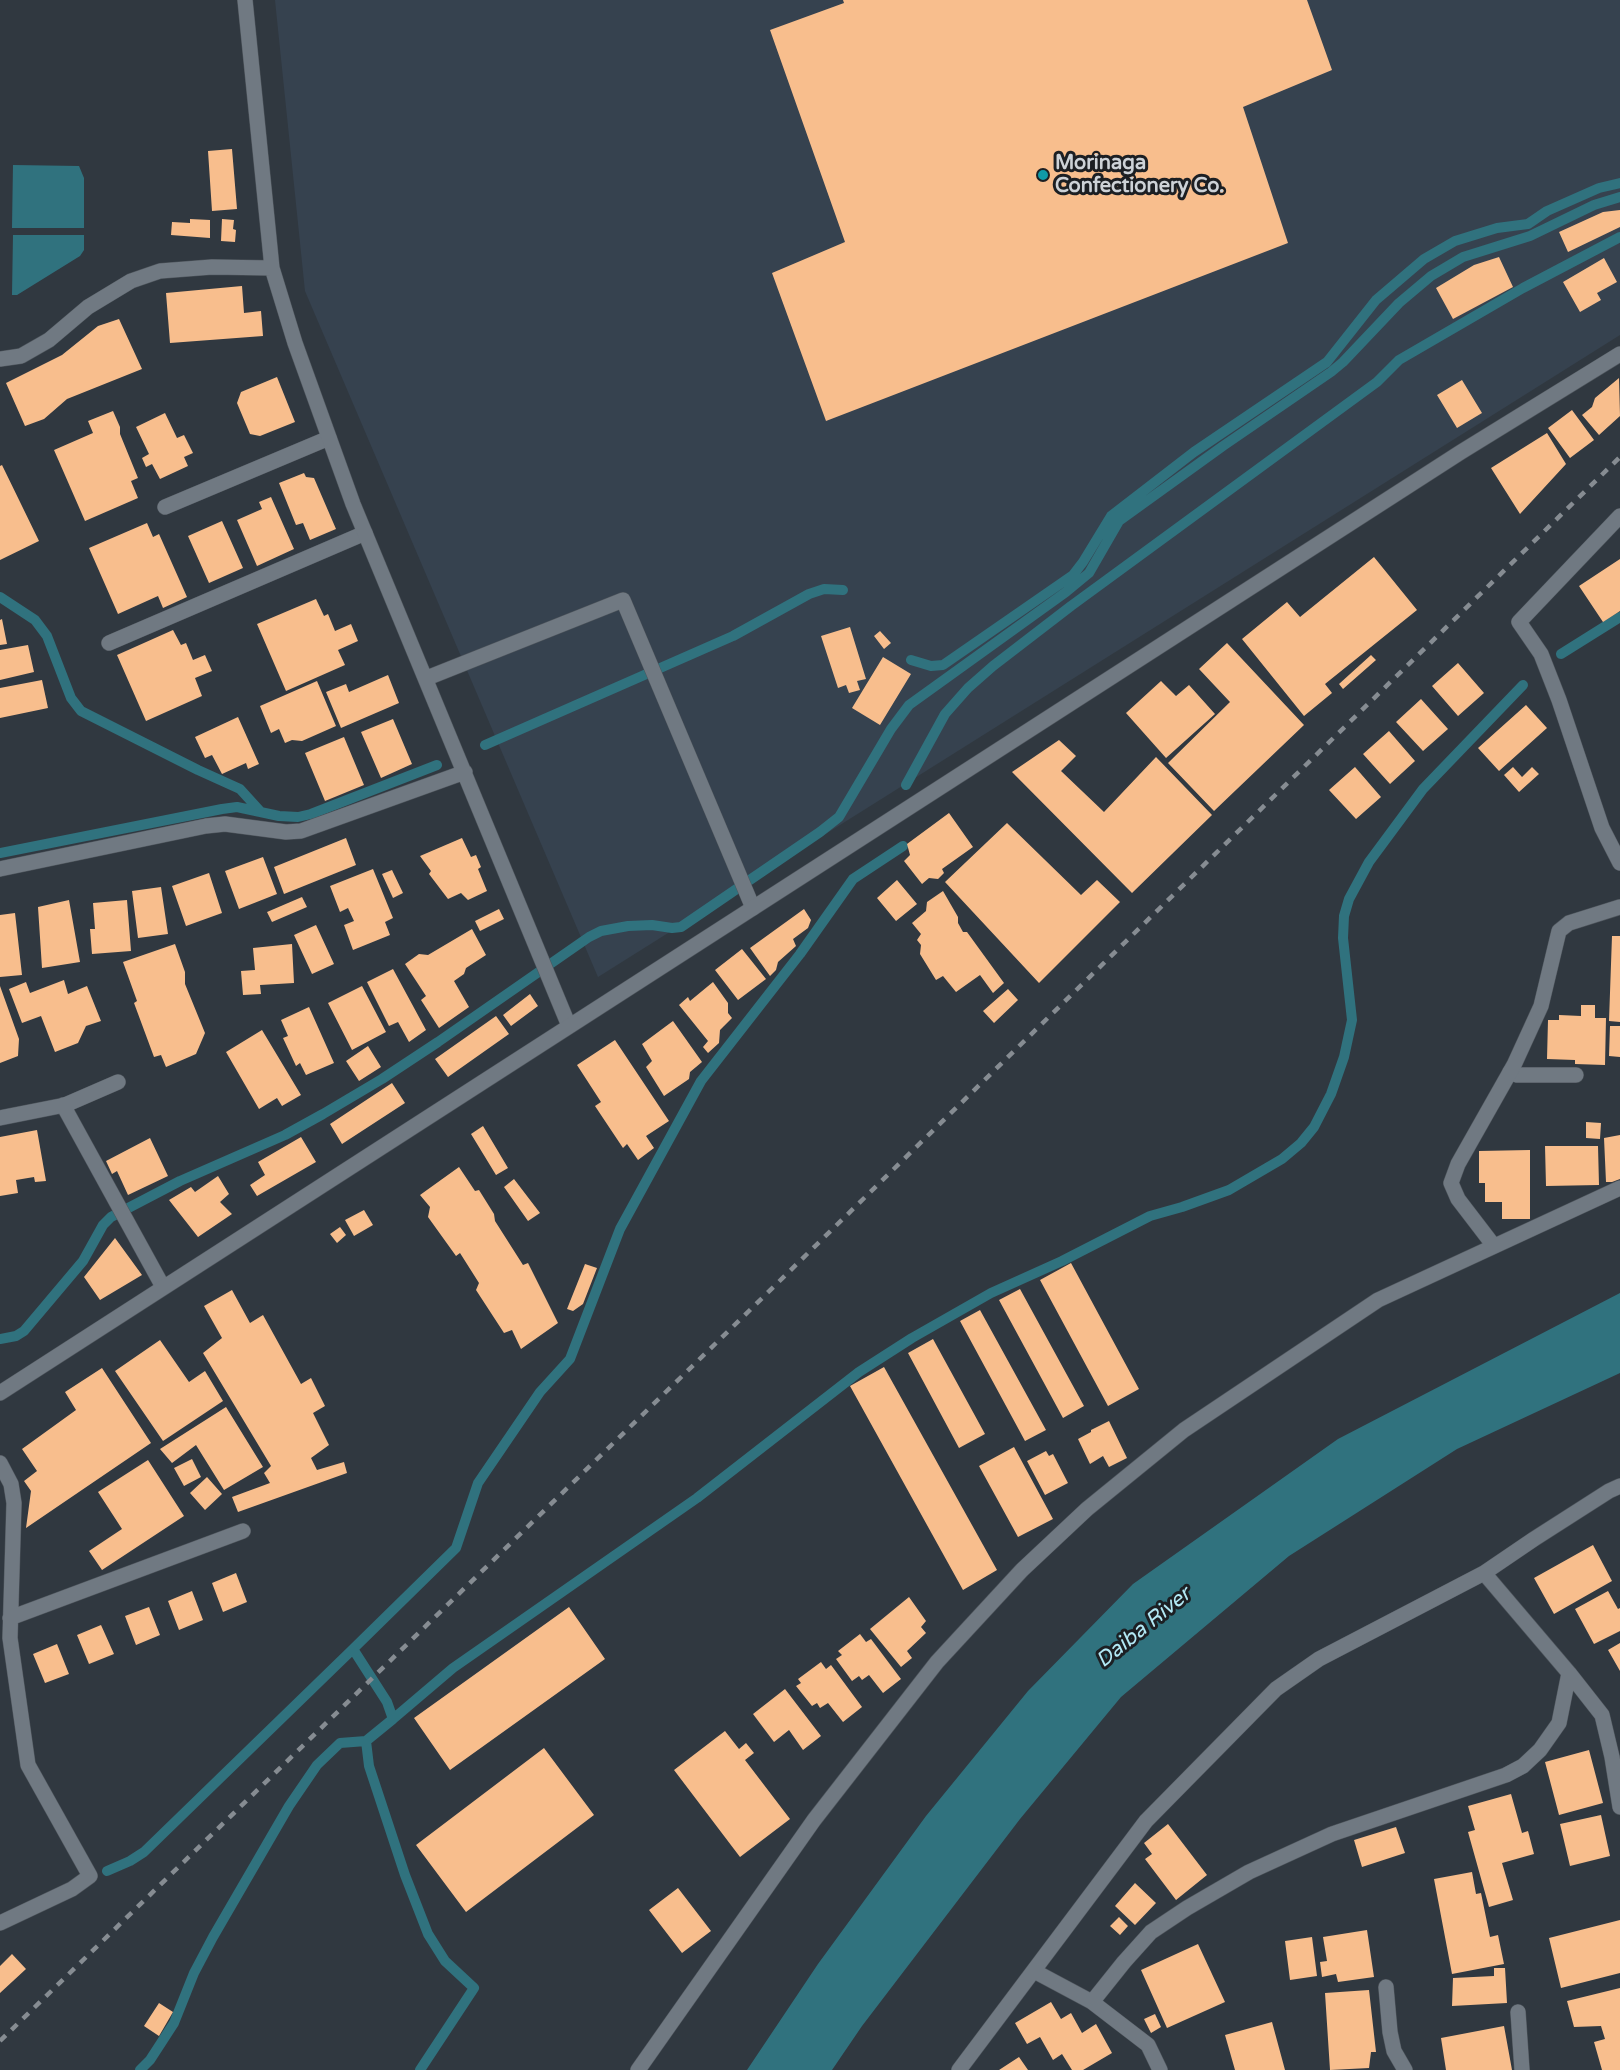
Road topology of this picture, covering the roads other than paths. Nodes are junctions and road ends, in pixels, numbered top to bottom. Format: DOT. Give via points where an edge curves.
graph roads {
  1 [pos="244,0"];
  2 [pos="272,267"];
  3 [pos="1620,354"];
  4 [pos="0,359"];
  5 [pos="329,438"];
  6 [pos="165,507"];
  7 [pos="1620,516"];
  8 [pos="365,533"];
  9 [pos="109,643"];
  10 [pos="427,678"];
  11 [pos="465,772"];
  12 [pos="1620,863"];
  13 [pos="0,869"];
  14 [pos="1620,907"];
  15 [pos="753,908"];
  16 [pos="569,1026"];
  17 [pos="1510,1072"];
  18 [pos="1576,1076"];
  19 [pos="118,1082"];
  20 [pos="63,1105"];
  21 [pos="0,1118"];
  22 [pos="1620,1188"];
  23 [pos="1494,1246"];
  24 [pos="163,1287"];
  25 [pos="0,1393"];
  26 [pos="0,1463"];
  27 [pos="1620,1486"];
  28 [pos="243,1531"];
  29 [pos="1484,1573"];
  30 [pos="10,1618"];
  31 [pos="1569,1672"];
  32 [pos="1620,1807"];
  33 [pos="0,1923"];
  34 [pos="1034,1971"];
  35 [pos="1386,1987"];
  36 [pos="1092,2002"];
  37 [pos="1518,2012"];
  38 [pos="638,2070"];
  39 [pos="959,2070"];
  40 [pos="1160,2070"];
  41 [pos="1405,2070"];
  42 [pos="1522,2070"];
  1 -- 2 [label="street"];
  2 -- 4 [label="street" via="160,271 131,281 88,307 49,340 21,356"];
  2 -- 5 [label="street"];
  3 -- 15 [label="street" via="1461,452"];
  5 -- 6 [label="street"];
  5 -- 8 [label="street"];
  7 -- 12 [label="street" via="1519,622 1542,654 1602,828"];
  8 -- 9 [label="street"];
  8 -- 10 [label="street"];
  10 -- 11 [label="street"];
  10 -- 15 [label="street" via="623,600"];
  11 -- 13 [label="street" via="301,831 206,826"];
  11 -- 16 [label="street"];
  14 -- 17 [label="street" via="1569,923 1558,931 1541,1006"];
  15 -- 16 [label="street"];
  16 -- 24 [label="street"];
  17 -- 18 [label="street"];
  17 -- 23 [label="street" via="1451,1183 1458,1199"];
  19 -- 20 [label="street"];
  20 -- 21 [label="street"];
  20 -- 24 [label="street"];
  22 -- 23 [label="street"];
  23 -- 38 [label="street" via="1378,1300 1184,1430 1087,1509 1022,1570 937,1662 814,1820"];
  24 -- 25 [label="street"];
  26 -- 30 [label="street" via="11,1484 14,1503"];
  27 -- 29 [label="street"];
  28 -- 30 [label="street"];
  29 -- 31 [label="street"];
  29 -- 34 [label="street" via="1319,1659 1276,1689 1146,1821"];
  30 -- 33 [label="street" via="28,1765 90,1876 72,1889"];
  31 -- 32 [label="street" via="1602,1715"];
  31 -- 36 [label="street" via="1559,1723 1523,1766 1332,1834 1249,1872 1151,1932"];
  34 -- 36 [label="street"];
  34 -- 39 [label="street"];
  35 -- 41 [label="street" via="1394,2051"];
  36 -- 40 [label="street" via="1148,2045"];
  37 -- 42 [label="street"];
}
